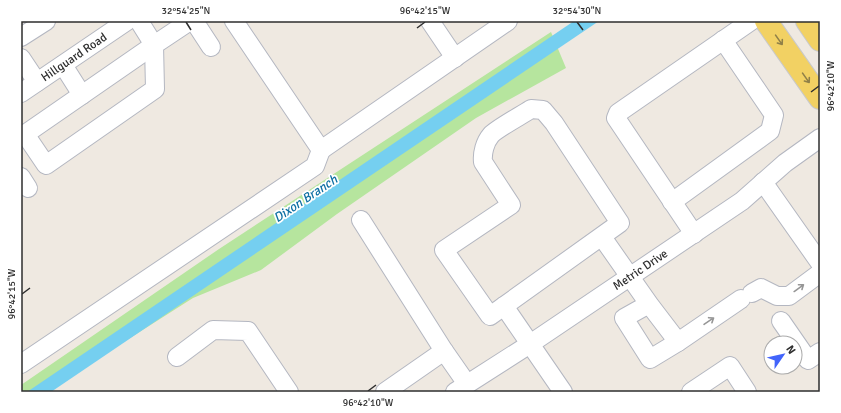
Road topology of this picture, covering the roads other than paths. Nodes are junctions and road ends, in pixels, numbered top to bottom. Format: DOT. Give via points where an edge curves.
graph roads {
  1 [pos="46,21"];
  2 [pos="139,21"];
  3 [pos="190,21"];
  4 [pos="194,21"];
  5 [pos="234,21"];
  6 [pos="430,21"];
  7 [pos="508,21"];
  8 [pos="751,21"];
  9 [pos="766,21"];
  10 [pos="807,21"];
  11 [pos="115,24"];
  12 [pos="21,37"];
  13 [pos="723,40"];
  14 [pos="820,40"];
  15 [pos="154,45"];
  16 [pos="211,47"];
  17 [pos="21,58"];
  18 [pos="455,58"];
  19 [pos="63,65"];
  20 [pos="37,82"];
  21 [pos="21,93"];
  22 [pos="82,95"];
  23 [pos="820,98"];
  24 [pos="23,136"];
  25 [pos="820,138"];
  26 [pos="321,150"];
  27 [pos="763,182"];
  28 [pos="672,202"];
  29 [pos="361,220"];
  30 [pos="694,234"];
  31 [pos="602,237"];
  32 [pos="820,263"];
  33 [pos="820,273"];
  34 [pos="631,276"];
  35 [pos="649,304"];
  36 [pos="504,306"];
  37 [pos="781,321"];
  38 [pos="678,342"];
  39 [pos="530,344"];
  40 [pos="444,351"];
  41 [pos="820,352"];
  42 [pos="177,357"];
  43 [pos="21,364"];
  44 [pos="461,388"];
  45 [pos="289,392"];
  46 [pos="385,392"];
  47 [pos="563,392"];
  48 [pos="691,392"];
  49 [pos="747,392"];
  1 -- 12 [label="street"];
  2 -- 15 [label="street"];
  3 -- 15 [label="street"];
  4 -- 16 [label="street"];
  5 -- 26 [label="street"];
  6 -- 18 [label="street"];
  7 -- 18 [label="street"];
  8 -- 13 [label="street"];
  9 -- 23 [label="main road, one-way"];
  10 -- 14 [label="main road"];
  11 -- 19 [label="street, Hillguard Road"];
  13 -- 28 [label="street" via="774,115 770,131"];
  13 -- 28 [label="street" via="618,113 616,118"];
  15 -- 22 [label="street"];
  15 -- 24 [label="street" via="155,89 46,165"];
  17 -- 20 [label="street"];
  18 -- 26 [label="street"];
  19 -- 20 [label="street, Hillguard Road"];
  19 -- 22 [label="street"];
  20 -- 21 [label="street, Hillguard Road"];
  22 -- 24 [label="street"];
  25 -- 27 [label="street, Metric Drive"];
  26 -- 43 [label="street" via="315,166"];
  27 -- 30 [label="street, Metric Drive" via="742,201"];
  27 -- 32 [label="street"];
  28 -- 30 [label="street"];
  29 -- 40 [label="street"];
  30 -- 34 [label="street, Metric Drive"];
  31 -- 34 [label="street"];
  31 -- 36 [label="street"];
  31 -- 36 [label="street" via="620,223 543,110 531,109 491,134 482,156 483,162 511,205 444,250 490,316"];
  38 -- 33 [label="street, one-way" via="761,288 777,296 789,296"];
  34 -- 35 [label="street"];
  34 -- 39 [label="street, Metric Drive"];
  35 -- 38 [label="street"];
  35 -- 38 [label="street" via="624,318 650,359"];
  36 -- 39 [label="street"];
  37 -- 41 [label="street" via="808,360"];
  39 -- 44 [label="street, Metric Drive"];
  39 -- 47 [label="street"];
  40 -- 44 [label="street"];
  40 -- 46 [label="street"];
  42 -- 45 [label="street" via="213,330 248,331"];
  48 -- 49 [label="street" via="730,366"];
}
